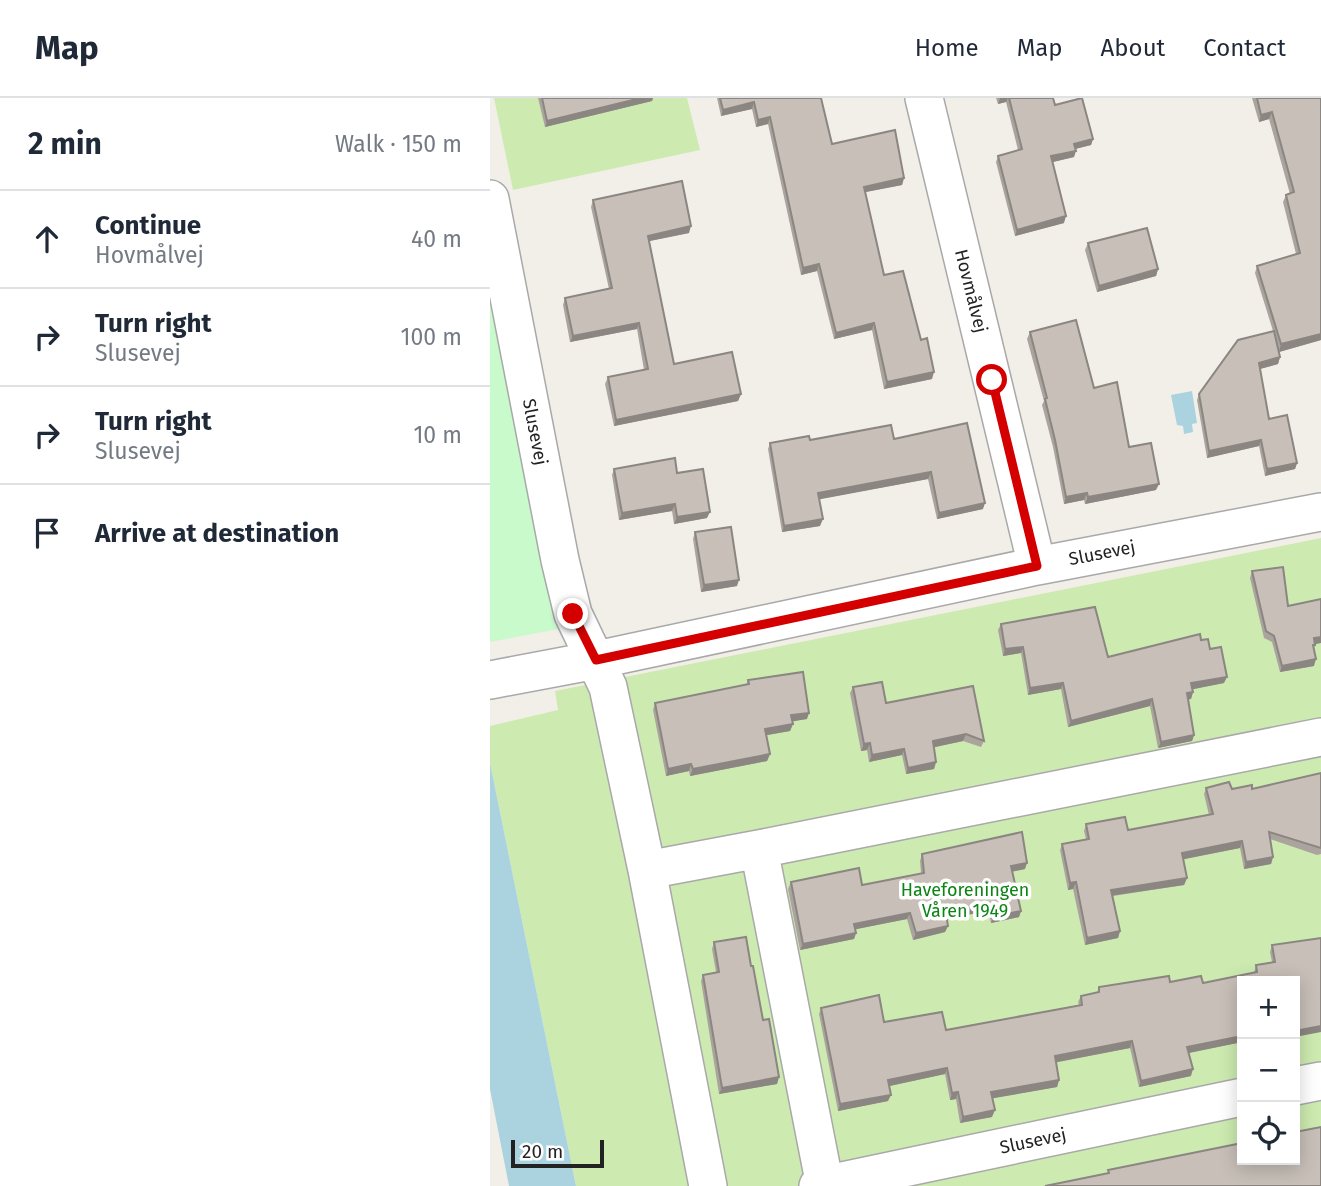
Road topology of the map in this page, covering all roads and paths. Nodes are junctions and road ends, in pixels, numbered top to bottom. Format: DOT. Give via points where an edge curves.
graph roads {
  1 [pos="924,98"];
  2 [pos="490,199"];
  3 [pos="1321,512"];
  4 [pos="1037,566"];
  5 [pos="596,660"];
  6 [pos="490,680"];
  7 [pos="1321,737"];
  8 [pos="759,849"];
  9 [pos="647,870"];
  10 [pos="1321,1081"];
  11 [pos="1300,1085"];
  12 [pos="1237,1098"];
  13 [pos="708,1186"];
  14 [pos="822,1186"];
  1 -- 4 [label="street, Hovmålvej"];
  2 -- 5 [label="street, Slusevej" via="559,560 573,614"];
  3 -- 4 [label="street, Slusevej"];
  4 -- 5 [label="street, Slusevej"];
  5 -- 6 [label="street"];
  5 -- 9 [label="street, Slusevej" via="608,687"];
  7 -- 8 [label="street"];
  8 -- 9 [label="street"];
  8 -- 14 [label="street, Slusevej"];
  9 -- 13 [label="street, Slusevej"];
  10 -- 11 [label="street"];
  12 -- 14 [label="street, Slusevej"];
}
